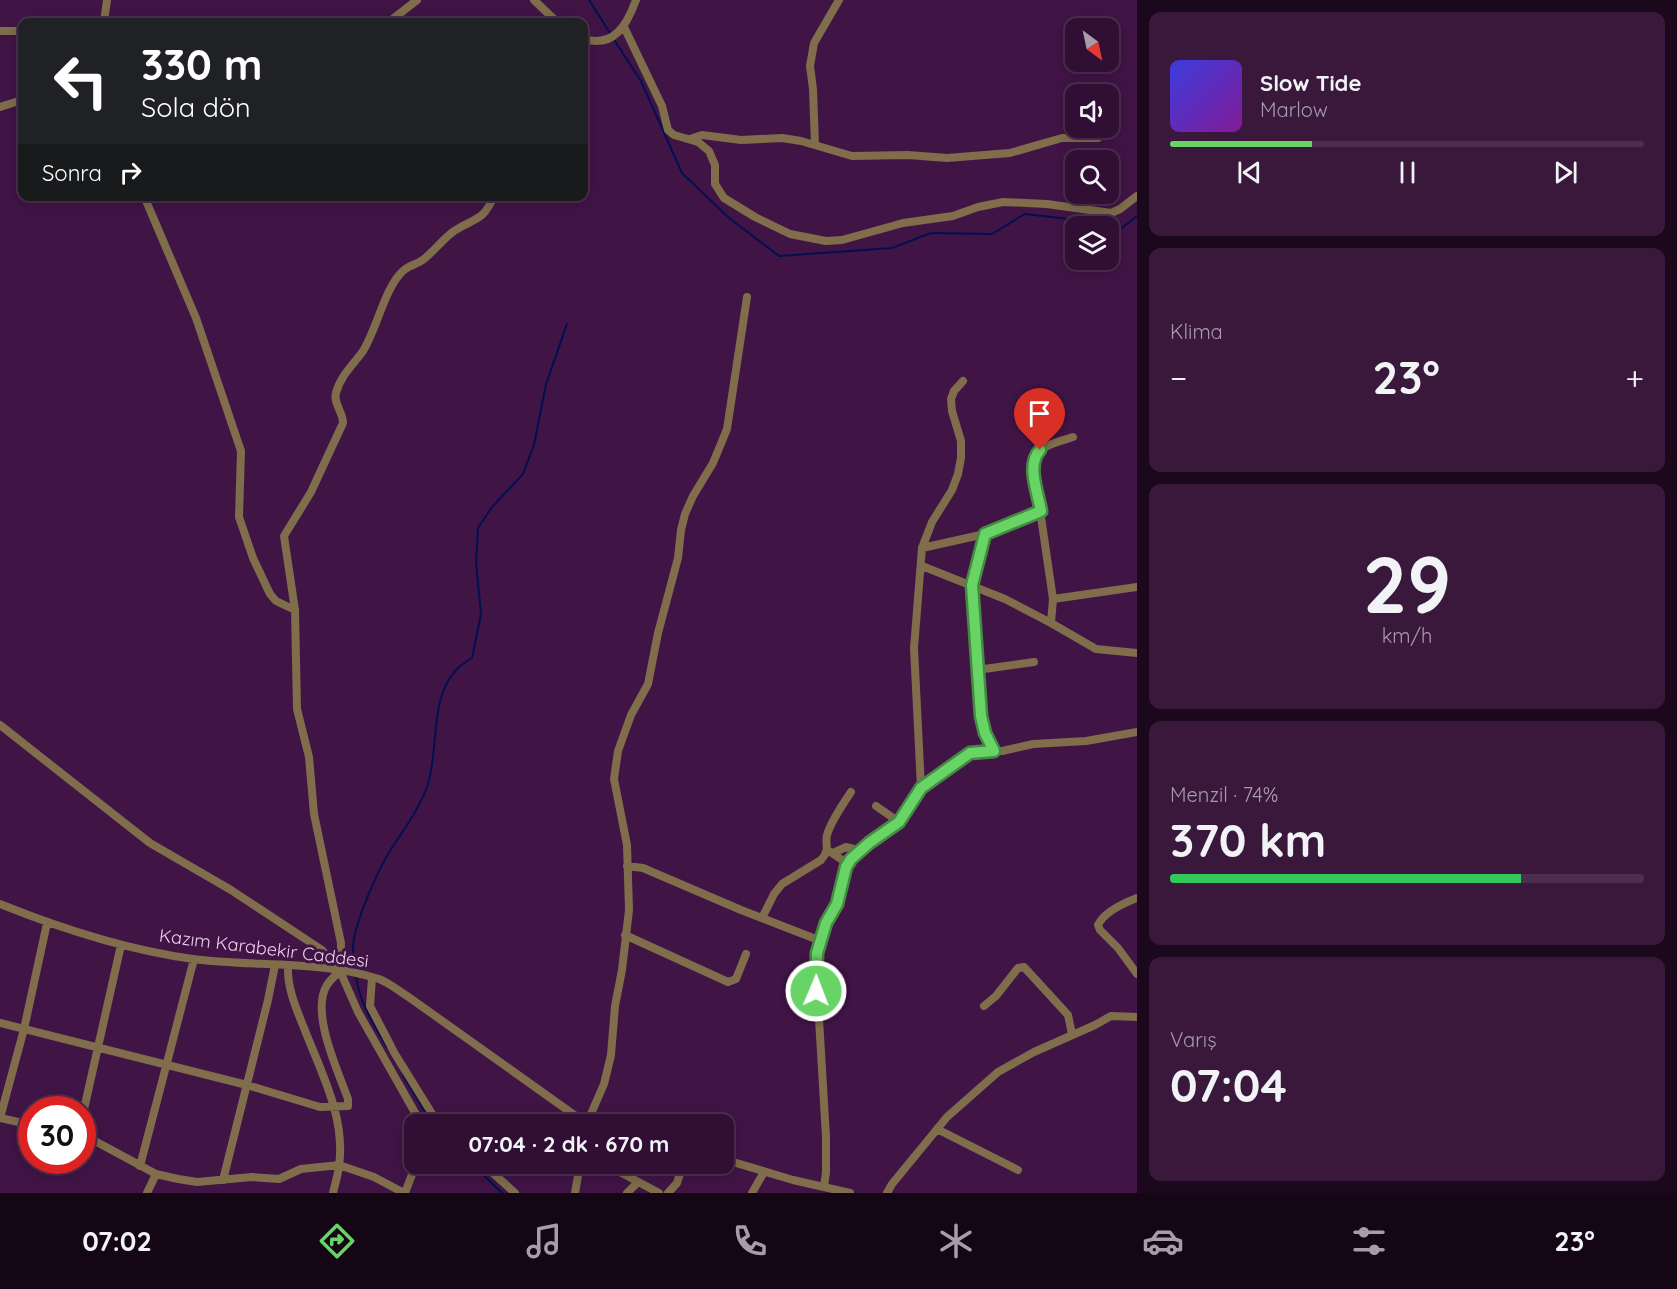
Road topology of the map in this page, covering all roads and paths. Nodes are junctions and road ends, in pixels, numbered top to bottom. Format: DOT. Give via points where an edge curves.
graph roads {
  1 [pos="107,0"];
  2 [pos="417,0"];
  3 [pos="534,0"];
  4 [pos="636,0"];
  5 [pos="839,0"];
  6 [pos="105,18"];
  7 [pos="394,18"];
  8 [pos="554,18"];
  9 [pos="621,29"];
  10 [pos="0,31"];
  11 [pos="18,31"];
  12 [pos="588,40"];
  13 [pos="18,101"];
  14 [pos="0,107"];
  15 [pos="1065,138"];
  16 [pos="690,140"];
  17 [pos="816,145"];
  18 [pos="1137,196"];
  19 [pos="146,201"];
  20 [pos="492,201"];
  21 [pos="747,297"];
  22 [pos="963,381"];
  23 [pos="1073,437"];
  24 [pos="1041,511"];
  25 [pos="985,534"];
  26 [pos="922,548"];
  27 [pos="922,566"];
  28 [pos="972,585"];
  29 [pos="1137,587"];
  30 [pos="1053,599"];
  31 [pos="295,610"];
  32 [pos="1052,622"];
  33 [pos="1137,653"];
  34 [pos="1034,662"];
  35 [pos="977,670"];
  36 [pos="0,725"];
  37 [pos="1137,732"];
  38 [pos="994,751"];
  39 [pos="921,788"];
  40 [pos="851,792"];
  41 [pos="876,806"];
  42 [pos="899,822"];
  43 [pos="830,851"];
  44 [pos="862,851"];
  45 [pos="848,864"];
  46 [pos="627,866"];
  47 [pos="1137,898"];
  48 [pos="0,904"];
  49 [pos="762,918"];
  50 [pos="46,923"];
  51 [pos="625,935"];
  52 [pos="821,941"];
  53 [pos="121,945"];
  54 [pos="746,954"];
  55 [pos="194,959"];
  56 [pos="275,965"];
  57 [pos="288,966"];
  58 [pos="340,971"];
  59 [pos="1137,974"];
  60 [pos="372,978"];
  61 [pos="984,1006"];
  62 [pos="1137,1017"];
  63 [pos="0,1023"];
  64 [pos="24,1029"];
  65 [pos="1072,1034"];
  66 [pos="97,1048"];
  67 [pos="165,1066"];
  68 [pos="247,1085"];
  69 [pos="87,1096"];
  70 [pos="334,1106"];
  71 [pos="416,1114"];
  72 [pos="432,1114"];
  73 [pos="577,1114"];
  74 [pos="594,1114"];
  75 [pos="0,1118"];
  76 [pos="18,1122"];
  77 [pos="937,1129"];
  78 [pos="96,1142"];
  79 [pos="734,1162"];
  80 [pos="339,1165"];
  81 [pos="140,1166"];
  82 [pos="1018,1170"];
  83 [pos="764,1172"];
  84 [pos="156,1173"];
  85 [pos="412,1174"];
  86 [pos="494,1174"];
  87 [pos="578,1174"];
  88 [pos="623,1174"];
  89 [pos="680,1174"];
  90 [pos="223,1180"];
  91 [pos="637,1183"];
  92 [pos="824,1187"];
  93 [pos="147,1193"];
  94 [pos="333,1193"];
  95 [pos="405,1193"];
  96 [pos="515,1193"];
  97 [pos="575,1193"];
  98 [pos="627,1193"];
  99 [pos="659,1193"];
  100 [pos="668,1193"];
  101 [pos="752,1193"];
  102 [pos="850,1193"];
  103 [pos="886,1193"];
  1 -- 6 [label="street"];
  2 -- 7 [label="street"];
  3 -- 8 [label="street"];
  4 -- 9 [label="street"];
  5 -- 17 [label="street" via="814,43 810,66"];
  9 -- 12 [label="street" via="604,40"];
  9 -- 16 [label="street" via="662,106 668,130"];
  10 -- 11 [label="street"];
  13 -- 14 [label="street"];
  15 -- 17 [label="street" via="1010,153 960,158 861,156"];
  16 -- 17 [label="street" via="702,135 731,140 782,138"];
  16 -- 18 [label="street" via="702,144 711,155 715,184 724,198 790,234 826,241 915,220 953,216 994,203 1047,204 1111,213"];
  19 -- 31 [label="street" via="196,318 241,451 239,517 253,558 270,594"];
  20 -- 31 [label="street" via="479,219 458,229 398,277 366,345 343,378 335,399 343,413 343,423 311,492 284,536"];
  21 -- 46 [label="street" via="727,429 685,514 648,684 618,751 614,779 626,835"];
  22 -- 26 [label="street" via="951,399 961,441 958,474"];
  23 -- 24 [label="street" via="1043,448 1034,458"];
  24 -- 25 [label="street"];
  24 -- 30 [label="street"];
  25 -- 26 [label="street"];
  25 -- 28 [label="street"];
  26 -- 27 [label="street"];
  27 -- 28 [label="street"];
  27 -- 39 [label="street" via="914,648"];
  28 -- 32 [label="street"];
  28 -- 35 [label="street"];
  29 -- 30 [label="street"];
  30 -- 32 [label="street"];
  31 -- 58 [label="street" via="297,709 341,943"];
  32 -- 33 [label="street" via="1096,649"];
  34 -- 35 [label="street"];
  35 -- 38 [label="street" via="983,724"];
  36 -- 58 [label="street" via="150,843 322,950"];
  37 -- 38 [label="street"];
  38 -- 39 [label="street" via="970,753"];
  39 -- 42 [label="street"];
  40 -- 43 [label="street" via="827,833"];
  41 -- 42 [label="street"];
  42 -- 44 [label="street"];
  43 -- 44 [label="street" via="846,847"];
  43 -- 45 [label="street"];
  43 -- 49 [label="street" via="778,889"];
  44 -- 45 [label="street"];
  45 -- 52 [label="street"];
  46 -- 49 [label="street" via="643,867"];
  46 -- 51 [label="street" via="629,901"];
  47 -- 59 [label="street" via="1112,911 1098,925"];
  48 -- 50 [label="street, Kazım Karabekir Caddesi"];
  49 -- 52 [label="street"];
  50 -- 53 [label="street, Kazım Karabekir Caddesi"];
  50 -- 64 [label="street"];
  51 -- 54 [label="street" via="728,982 736,979"];
  51 -- 74 [label="street" via="609,1067"];
  52 -- 92 [label="street" via="816,968 826,1137"];
  53 -- 55 [label="street, Kazım Karabekir Caddesi"];
  53 -- 66 [label="street"];
  55 -- 56 [label="street, Kazım Karabekir Caddesi"];
  55 -- 67 [label="street"];
  56 -- 57 [label="street, Kazım Karabekir Caddesi"];
  56 -- 68 [label="street"];
  57 -- 58 [label="street, Kazım Karabekir Caddesi"];
  57 -- 70 [label="street" via="287,980"];
  58 -- 60 [label="street, Kazım Karabekir Caddesi"];
  58 -- 70 [label="street" via="326,986 322,1005 325,1035 348,1099 348,1106"];
  58 -- 71 [label="street" via="358,1012"];
  60 -- 72 [label="street" via="370,1006"];
  60 -- 73 [label="street, Kazım Karabekir Caddesi" via="410,998"];
  61 -- 65 [label="street" via="1018,968 1024,967 1068,1015"];
  62 -- 65 [label="street" via="1111,1016"];
  63 -- 64 [label="street"];
  64 -- 66 [label="street"];
  64 -- 75 [label="street"];
  65 -- 77 [label="street" via="998,1072"];
  66 -- 67 [label="street"];
  66 -- 69 [label="street"];
  67 -- 68 [label="street"];
  67 -- 81 [label="street"];
  68 -- 70 [label="street" via="320,1107"];
  68 -- 90 [label="street"];
  70 -- 80 [label="street"];
  75 -- 76 [label="street"];
  77 -- 82 [label="street"];
  77 -- 103 [label="street"];
  78 -- 81 [label="street"];
  79 -- 83 [label="street"];
  80 -- 90 [label="street" via="301,1169 279,1179"];
  80 -- 94 [label="street"];
  80 -- 95 [label="street"];
  81 -- 84 [label="street"];
  83 -- 92 [label="street"];
  83 -- 101 [label="street"];
  84 -- 90 [label="street" via="197,1182"];
  84 -- 93 [label="street"];
  85 -- 95 [label="street"];
  86 -- 96 [label="street"];
  87 -- 97 [label="street"];
  88 -- 91 [label="street"];
  89 -- 100 [label="street"];
  91 -- 98 [label="street"];
  91 -- 99 [label="street"];
  92 -- 102 [label="street"];
}
